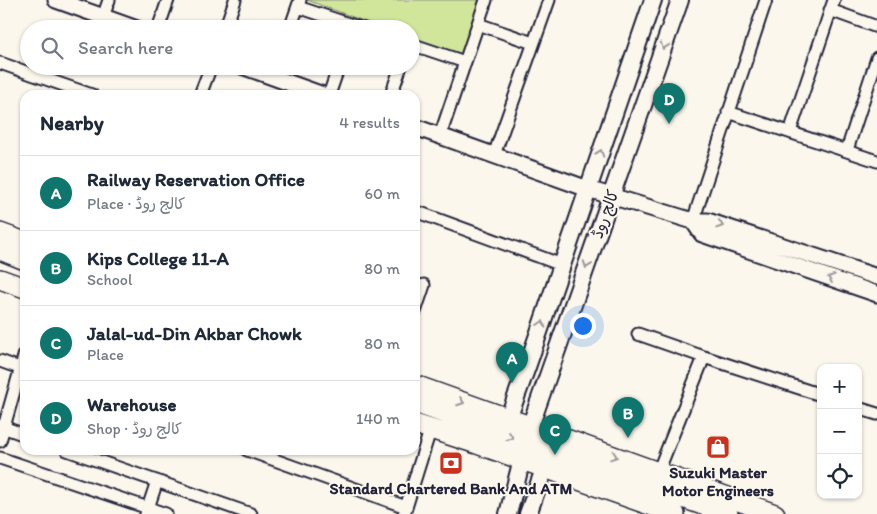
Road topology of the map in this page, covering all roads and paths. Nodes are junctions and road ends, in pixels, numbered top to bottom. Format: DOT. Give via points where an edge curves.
graph roads {
  1 [pos="56,0"];
  2 [pos="109,0"];
  3 [pos="168,0"];
  4 [pos="235,0"];
  5 [pos="486,0"];
  6 [pos="549,0"];
  7 [pos="653,0"];
  8 [pos="680,0"];
  9 [pos="766,0"];
  10 [pos="299,3"];
  11 [pos="832,5"];
  12 [pos="103,17"];
  13 [pos="112,20"];
  14 [pos="161,20"];
  15 [pos="228,20"];
  16 [pos="293,20"];
  17 [pos="337,20"];
  18 [pos="478,24"];
  19 [pos="877,27"];
  20 [pos="533,43"];
  21 [pos="420,47"];
  22 [pos="877,58"];
  23 [pos="0,62"];
  24 [pos="465,62"];
  25 [pos="20,69"];
  26 [pos="36,75"];
  27 [pos="208,75"];
  28 [pos="282,75"];
  29 [pos="336,75"];
  30 [pos="398,75"];
  31 [pos="78,90"];
  32 [pos="202,90"];
  33 [pos="314,90"];
  34 [pos="332,90"];
  35 [pos="393,90"];
  36 [pos="872,93"];
  37 [pos="728,112"];
  38 [pos="420,129"];
  39 [pos="790,132"];
  40 [pos="440,136"];
  41 [pos="847,150"];
  42 [pos="494,155"];
  43 [pos="877,161"];
  44 [pos="588,189"];
  45 [pos="612,195"];
  46 [pos="420,213"];
  47 [pos="693,221"];
  48 [pos="0,233"];
  49 [pos="20,240"];
  50 [pos="0,250"];
  51 [pos="20,258"];
  52 [pos="562,264"];
  53 [pos="877,277"];
  54 [pos="0,279"];
  55 [pos="424,285"];
  56 [pos="20,286"];
  57 [pos="0,291"];
  58 [pos="877,294"];
  59 [pos="420,297"];
  60 [pos="20,298"];
  61 [pos="638,334"];
  62 [pos="704,357"];
  63 [pos="0,361"];
  64 [pos="20,368"];
  65 [pos="20,377"];
  66 [pos="420,388"];
  67 [pos="817,394"];
  68 [pos="420,404"];
  69 [pos="861,409"];
  70 [pos="877,414"];
  71 [pos="508,419"];
  72 [pos="2,427"];
  73 [pos="530,427"];
  74 [pos="420,431"];
  75 [pos="420,431"];
  76 [pos="20,433"];
  77 [pos="0,441"];
  78 [pos="82,455"];
  79 [pos="260,455"];
  80 [pos="415,455"];
  81 [pos="0,458"];
  82 [pos="520,467"];
  83 [pos="658,472"];
  84 [pos="542,475"];
  85 [pos="157,481"];
  86 [pos="532,509"];
  87 [pos="147,511"];
  88 [pos="405,511"];
  89 [pos="770,513"];
  90 [pos="166,514"];
  91 [pos="251,514"];
  92 [pos="508,514"];
  93 [pos="652,514"];
  94 [pos="675,514"];
  95 [pos="728,514"];
  1 -- 12 [label="street"];
  2 -- 12 [label="street"];
  3 -- 14 [label="street"];
  4 -- 15 [label="street"];
  5 -- 18 [label="street"];
  6 -- 20 [label="street"];
  44 -- 7 [label="main road, کالج روڈ, one-way"];
  8 -- 45 [label="main road, کالج روڈ, one-way"];
  9 -- 37 [label="street"];
  10 -- 16 [label="street"];
  10 -- 17 [label="street"];
  11 -- 19 [label="street"];
  11 -- 39 [label="street"];
  12 -- 13 [label="street"];
  18 -- 20 [label="street"];
  18 -- 24 [label="street"];
  20 -- 42 [label="street"];
  21 -- 24 [label="street"];
  22 -- 36 [label="street"];
  23 -- 25 [label="street"];
  24 -- 40 [label="street"];
  26 -- 31 [label="street"];
  27 -- 32 [label="street"];
  28 -- 33 [label="street"];
  29 -- 34 [label="street"];
  30 -- 35 [label="street"];
  36 -- 41 [label="street"];
  37 -- 39 [label="street"];
  37 -- 47 [label="street"];
  38 -- 40 [label="street"];
  39 -- 41 [label="street"];
  40 -- 42 [label="street"];
  41 -- 43 [label="street"];
  42 -- 44 [label="street"];
  44 -- 45 [label="street"];
  44 -- 52 [label="main road, کالج روڈ"];
  45 -- 47 [label="street"];
  45 -- 73 [label="main road, کالج روڈ, one-way"];
  46 -- 52 [label="street"];
  47 -- 53 [label="street, one-way" via="708,221"];
  58 -- 47 [label="street, one-way" via="702,234"];
  48 -- 49 [label="main road"];
  50 -- 51 [label="main road"];
  71 -- 52 [label="main road, کالج روڈ, one-way"];
  54 -- 56 [label="main road"];
  55 -- 59 [label="street"];
  57 -- 60 [label="main road"];
  61 -- 62 [label="street"];
  62 -- 67 [label="street"];
  62 -- 83 [label="street"];
  63 -- 64 [label="street"];
  65 -- 72 [label="street"];
  66 -- 71 [label="main road, one-way"];
  68 -- 95 [label="main road, one-way"];
  69 -- 70 [label="street"];
  71 -- 73 [label="main road"];
  72 -- 76 [label="street"];
  72 -- 77 [label="street"];
  73 -- 83 [label="main road, one-way"];
  74 -- 82 [label="main road"];
  75 -- 94 [label="main road" via="477,444"];
  78 -- 85 [label="street"];
  79 -- 88 [label="street"];
  80 -- 88 [label="street"];
  81 -- 87 [label="street"];
  82 -- 84 [label="main road"];
  82 -- 92 [label="main road"];
  83 -- 89 [label="main road"];
  84 -- 86 [label="main road"];
  84 -- 93 [label="main road"];
  85 -- 87 [label="street"];
  85 -- 91 [label="street"];
  87 -- 90 [label="street"];
}
